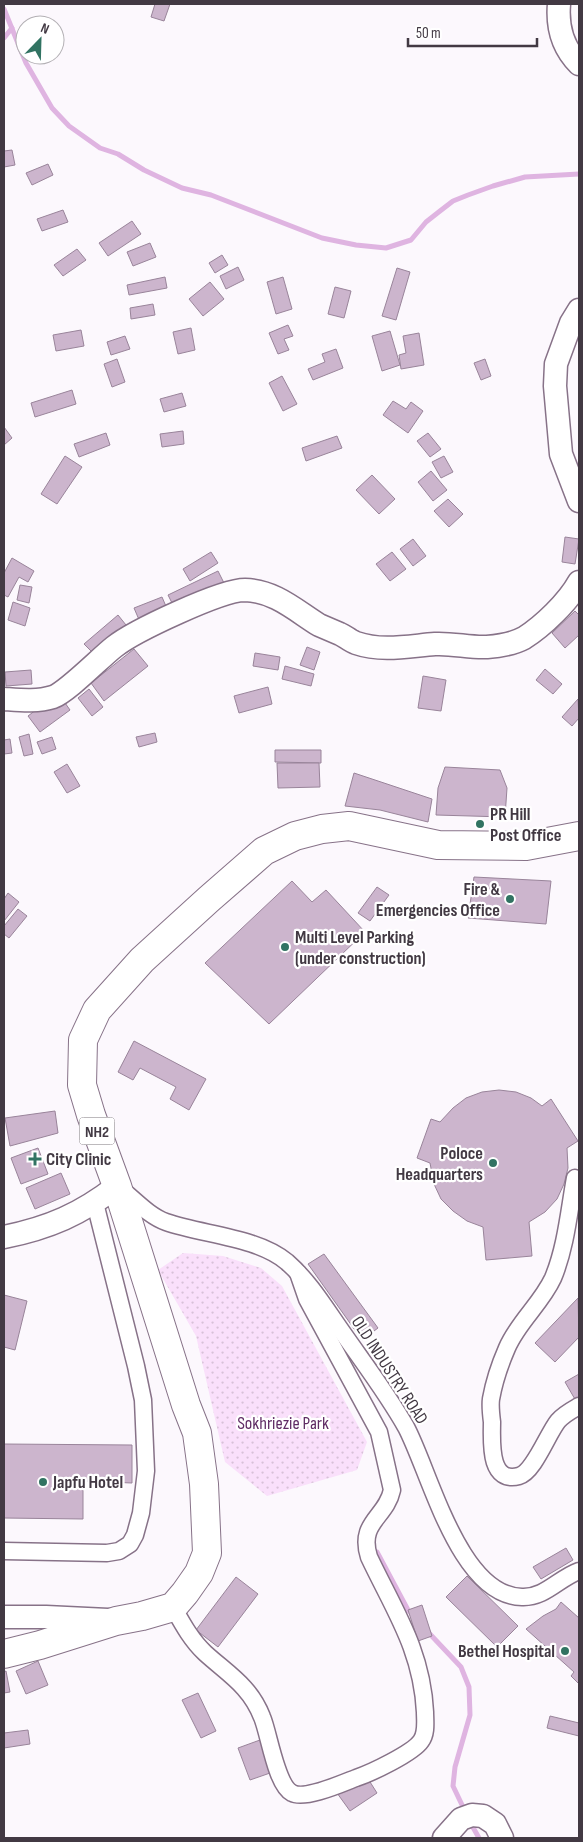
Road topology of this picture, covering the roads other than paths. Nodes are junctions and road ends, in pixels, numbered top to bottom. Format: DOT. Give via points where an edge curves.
graph roads {
  1 [pos="559,4"];
  2 [pos="579,64"];
  3 [pos="579,310"];
  4 [pos="579,501"];
  5 [pos="579,582"];
  6 [pos="4,699"];
  7 [pos="579,836"];
  8 [pos="575,1178"];
  9 [pos="117,1186"];
  10 [pos="95,1203"];
  11 [pos="4,1237"];
  12 [pos="298,1273"];
  13 [pos="579,1406"];
  14 [pos="4,1552"];
  15 [pos="579,1571"];
  16 [pos="172,1607"];
  17 [pos="4,1617"];
  18 [pos="116,1621"];
  19 [pos="4,1654"];
  20 [pos="444,1838"];
  21 [pos="501,1838"];
  1 -- 2 [label="street" via="563,42"];
  3 -- 4 [label="street" via="556,364 555,386 561,454"];
  5 -- 6 [label="street" via="549,618 523,638 487,647 449,644 374,648 355,643 321,626 279,598 259,591 242,590 200,604 116,645 54,697"];
  7 -- 9 [label="highway, NH2" via="526,846 438,845 349,826 294,836 264,851 142,960 97,1010 83,1040 82,1085"];
  8 -- 13 [label="street" via="563,1246 553,1277 507,1347 494,1384 492,1452 500,1473 508,1477 520,1476 528,1470 556,1423"];
  9 -- 10 [label="street"];
  9 -- 12 [label="street, OLD INDUSTRY ROAD" via="164,1221 265,1248"];
  9 -- 16 [label="highway, NH2" via="197,1433 204,1484 207,1553 198,1573"];
  10 -- 11 [label="street" via="69,1217"];
  10 -- 14 [label="street" via="142,1400 146,1471 138,1527 130,1544 119,1551"];
  12 -- 15 [label="street, OLD INDUSTRY ROAD" via="406,1428 453,1536 482,1577 499,1591 522,1597 542,1593"];
  12 -- 16 [label="street" via="307,1299 379,1432 392,1490 367,1533 365,1544 408,1634 418,1664 425,1722 421,1742 371,1773 318,1792 294,1795 284,1785 253,1699 231,1674 205,1653"];
  16 -- 18 [label="highway"];
  17 -- 18 [label="street"];
  18 -- 19 [label="highway"];
  20 -- 21 [label="street" via="461,1820 472,1815 483,1816 495,1824"];
}
